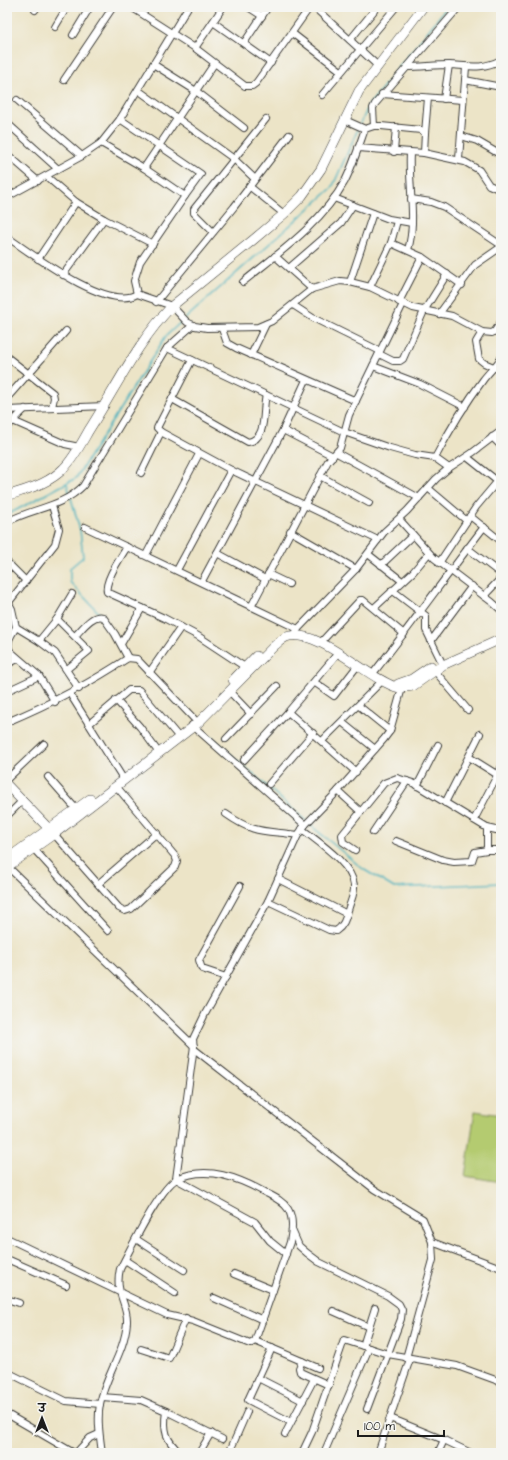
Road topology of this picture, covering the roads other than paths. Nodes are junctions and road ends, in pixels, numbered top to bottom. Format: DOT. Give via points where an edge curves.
graph roads {
  1 [pos="67,7"];
  2 [pos="90,7"];
  3 [pos="113,7"];
  4 [pos="131,7"];
  5 [pos="179,7"];
  6 [pos="223,7"];
  7 [pos="248,7"];
  8 [pos="268,7"];
  9 [pos="300,7"];
  10 [pos="314,7"];
  11 [pos="377,7"];
  12 [pos="396,7"];
  13 [pos="459,7"];
  14 [pos="419,8"];
  15 [pos="186,9"];
  16 [pos="308,9"];
  17 [pos="262,16"];
  18 [pos="213,22"];
  19 [pos="55,27"];
  20 [pos="172,33"];
  21 [pos="292,34"];
  22 [pos="73,35"];
  23 [pos="350,40"];
  24 [pos="244,43"];
  25 [pos="195,48"];
  26 [pos="360,50"];
  27 [pos="501,60"];
  28 [pos="271,63"];
  29 [pos="153,64"];
  30 [pos="214,64"];
  31 [pos="449,65"];
  32 [pos="378,66"];
  33 [pos="407,67"];
  34 [pos="466,67"];
  35 [pos="341,71"];
  36 [pos="64,80"];
  37 [pos="465,80"];
  38 [pos="501,87"];
  39 [pos="138,90"];
  40 [pos="196,91"];
  41 [pos="382,94"];
  42 [pos="322,95"];
  43 [pos="428,98"];
  44 [pos="444,99"];
  45 [pos="17,100"];
  46 [pos="463,100"];
  47 [pos="179,118"];
  48 [pos="120,119"];
  49 [pos="266,119"];
  50 [pos="347,121"];
  51 [pos="7,123"];
  52 [pos="374,126"];
  53 [pos="396,127"];
  54 [pos="244,128"];
  55 [pos="364,129"];
  56 [pos="425,133"];
  57 [pos="289,135"];
  58 [pos="461,136"];
  59 [pos="101,143"];
  60 [pos="160,145"];
  61 [pos="358,148"];
  62 [pos="394,152"];
  63 [pos="424,153"];
  64 [pos="7,154"];
  65 [pos="410,154"];
  66 [pos="501,155"];
  67 [pos="82,156"];
  68 [pos="234,159"];
  69 [pos="459,159"];
  70 [pos="144,168"];
  71 [pos="58,169"];
  72 [pos="46,176"];
  73 [pos="254,179"];
  74 [pos="38,180"];
  75 [pos="249,186"];
  76 [pos="501,190"];
  77 [pos="185,196"];
  78 [pos="7,197"];
  79 [pos="334,198"];
  80 [pos="410,199"];
  81 [pos="76,202"];
  82 [pos="353,205"];
  83 [pos="373,213"];
  84 [pos="284,214"];
  85 [pos="104,219"];
  86 [pos="397,221"];
  87 [pos="412,223"];
  88 [pos="213,232"];
  89 [pos="7,237"];
  90 [pos="391,243"];
  91 [pos="153,244"];
  92 [pos="501,246"];
  93 [pos="408,250"];
  94 [pos="275,256"];
  95 [pos="422,256"];
  96 [pos="38,259"];
  97 [pos="289,268"];
  98 [pos="447,274"];
  99 [pos="63,275"];
  100 [pos="244,282"];
  101 [pos="350,282"];
  102 [pos="462,285"];
  103 [pos="370,287"];
  104 [pos="312,289"];
  105 [pos="137,294"];
  106 [pos="156,302"];
  107 [pos="401,303"];
  108 [pos="293,305"];
  109 [pos="173,307"];
  110 [pos="424,311"];
  111 [pos="439,314"];
  112 [pos="501,322"];
  113 [pos="190,323"];
  114 [pos="266,324"];
  115 [pos="222,329"];
  116 [pos="66,331"];
  117 [pos="482,332"];
  118 [pos="167,348"];
  119 [pos="379,352"];
  120 [pos="251,355"];
  121 [pos="7,357"];
  122 [pos="501,358"];
  123 [pos="192,360"];
  124 [pos="373,366"];
  125 [pos="498,369"];
  126 [pos="28,374"];
  127 [pos="306,380"];
  128 [pos="266,395"];
  129 [pos="7,398"];
  130 [pos="172,399"];
  131 [pos="356,401"];
  132 [pos="105,406"];
  133 [pos="52,407"];
  134 [pos="465,407"];
  135 [pos="25,409"];
  136 [pos="294,409"];
  137 [pos="7,410"];
  138 [pos="13,421"];
  139 [pos="7,426"];
  140 [pos="283,430"];
  141 [pos="501,430"];
  142 [pos="161,432"];
  143 [pos="344,432"];
  144 [pos="492,437"];
  145 [pos="501,446"];
  146 [pos="79,447"];
  147 [pos="200,454"];
  148 [pos="335,455"];
  149 [pos="467,457"];
  150 [pos="435,458"];
  151 [pos="449,468"];
  152 [pos="232,470"];
  153 [pos="141,473"];
  154 [pos="320,476"];
  155 [pos="256,482"];
  156 [pos="499,483"];
  157 [pos="428,488"];
  158 [pos="7,496"];
  159 [pos="419,498"];
  160 [pos="369,503"];
  161 [pos="304,504"];
  162 [pos="52,506"];
  163 [pos="399,519"];
  164 [pos="469,519"];
  165 [pos="7,522"];
  166 [pos="84,527"];
  167 [pos="484,527"];
  168 [pos="290,531"];
  169 [pos="413,535"];
  170 [pos="378,540"];
  171 [pos="501,541"];
  172 [pos="127,547"];
  173 [pos="468,548"];
  174 [pos="217,553"];
  175 [pos="429,553"];
  176 [pos="368,554"];
  177 [pos="146,555"];
  178 [pos="7,562"];
  179 [pos="439,563"];
  180 [pos="381,565"];
  181 [pos="356,569"];
  182 [pos="176,570"];
  183 [pos="450,570"];
  184 [pos="501,574"];
  185 [pos="266,577"];
  186 [pos="501,578"];
  187 [pos="26,581"];
  188 [pos="402,581"];
  189 [pos="202,582"];
  190 [pos="289,584"];
  191 [pos="472,586"];
  192 [pos="392,590"];
  193 [pos="72,594"];
  194 [pos="484,596"];
  195 [pos="8,601"];
  196 [pos="251,607"];
  197 [pos="142,608"];
  198 [pos="374,608"];
  199 [pos="501,610"];
  200 [pos="422,612"];
  201 [pos="57,619"];
  202 [pos="16,627"];
  203 [pos="181,627"];
  204 [pos="297,632"];
  205 [pos="501,632"];
  206 [pos="404,634"];
  207 [pos="75,636"];
  208 [pos="501,639"];
  209 [pos="40,640"];
  210 [pos="323,640"];
  211 [pos="431,641"];
  212 [pos="121,644"];
  213 [pos="338,653"];
  214 [pos="128,658"];
  215 [pos="18,659"];
  216 [pos="442,663"];
  217 [pos="7,664"];
  218 [pos="358,665"];
  219 [pos="245,667"];
  220 [pos="67,669"];
  221 [pos="434,670"];
  222 [pos="375,671"];
  223 [pos="149,673"];
  224 [pos="39,676"];
  225 [pos="383,680"];
  226 [pos="314,682"];
  227 [pos="277,686"];
  228 [pos="402,688"];
  229 [pos="79,689"];
  230 [pos="7,691"];
  231 [pos="230,692"];
  232 [pos="70,694"];
  233 [pos="116,700"];
  234 [pos="55,702"];
  235 [pos="360,706"];
  236 [pos="468,710"];
  237 [pos="288,712"];
  238 [pos="251,714"];
  239 [pos="7,722"];
  240 [pos="343,723"];
  241 [pos="89,724"];
  242 [pos="194,724"];
  243 [pos="390,731"];
  244 [pos="313,733"];
  245 [pos="480,734"];
  246 [pos="177,735"];
  247 [pos="226,739"];
  248 [pos="322,741"];
  249 [pos="44,744"];
  250 [pos="438,745"];
  251 [pos="375,749"];
  252 [pos="157,752"];
  253 [pos="469,757"];
  254 [pos="244,760"];
  255 [pos="501,768"];
  256 [pos="356,772"];
  257 [pos="499,776"];
  258 [pos="48,777"];
  259 [pos="123,777"];
  260 [pos="7,779"];
  261 [pos="407,781"];
  262 [pos="269,784"];
  263 [pos="7,785"];
  264 [pos="116,786"];
  265 [pos="417,786"];
  266 [pos="338,791"];
  267 [pos="23,800"];
  268 [pos="445,803"];
  269 [pos="76,809"];
  270 [pos="361,812"];
  271 [pos="226,814"];
  272 [pos="7,816"];
  273 [pos="474,820"];
  274 [pos="303,827"];
  275 [pos="487,828"];
  276 [pos="501,831"];
  277 [pos="52,832"];
  278 [pos="373,832"];
  279 [pos="157,833"];
  280 [pos="298,836"];
  281 [pos="396,840"];
  282 [pos="33,848"];
  283 [pos="355,850"];
  284 [pos="487,850"];
  285 [pos="501,850"];
  286 [pos="23,851"];
  287 [pos="7,864"];
  288 [pos="278,879"];
  289 [pos="98,884"];
  290 [pos="240,886"];
  291 [pos="268,901"];
  292 [pos="347,914"];
  293 [pos="108,931"];
  294 [pos="226,977"];
  295 [pos="194,1046"];
  296 [pos="176,1179"];
  297 [pos="292,1230"];
  298 [pos="7,1238"];
  299 [pos="136,1239"];
  300 [pos="432,1242"];
  301 [pos="286,1254"];
  302 [pos="7,1259"];
  303 [pos="124,1260"];
  304 [pos="501,1268"];
  305 [pos="184,1270"];
  306 [pos="234,1274"];
  307 [pos="66,1285"];
  308 [pos="273,1290"];
  309 [pos="119,1291"];
  310 [pos="175,1293"];
  311 [pos="7,1298"];
  312 [pos="214,1298"];
  313 [pos="19,1303"];
  314 [pos="375,1308"];
  315 [pos="333,1311"];
  316 [pos="186,1318"];
  317 [pos="263,1320"];
  318 [pos="369,1327"];
  319 [pos="255,1341"];
  320 [pos="363,1346"];
  321 [pos="272,1348"];
  322 [pos="369,1348"];
  323 [pos="141,1349"];
  324 [pos="388,1354"];
  325 [pos="408,1359"];
  326 [pos="302,1361"];
  327 [pos="318,1368"];
  328 [pos="7,1372"];
  329 [pos="258,1378"];
  330 [pos="314,1379"];
  331 [pos="501,1382"];
  332 [pos="329,1385"];
  333 [pos="102,1397"];
  334 [pos="303,1400"];
  335 [pos="100,1404"];
  336 [pos="367,1409"];
  337 [pos="166,1411"];
  338 [pos="247,1412"];
  339 [pos="7,1414"];
  340 [pos="390,1418"];
  341 [pos="291,1422"];
  342 [pos="210,1433"];
  343 [pos="99,1434"];
  344 [pos="284,1434"];
  345 [pos="222,1439"];
  346 [pos="444,1440"];
  347 [pos="468,1452"];
  348 [pos="75,1453"];
  349 [pos="102,1453"];
  350 [pos="180,1453"];
  351 [pos="199,1453"];
  352 [pos="229,1453"];
  353 [pos="302,1453"];
  354 [pos="324,1453"];
  355 [pos="378,1453"];
  356 [pos="438,1453"];
  1 -- 19 [label="street"];
  2 -- 22 [label="street"];
  3 -- 36 [label="street"];
  4 -- 20 [label="street"];
  5 -- 15 [label="street"];
  6 -- 18 [label="street"];
  7 -- 17 [label="street"];
  8 -- 17 [label="street"];
  9 -- 16 [label="street"];
  10 -- 23 [label="street"];
  11 -- 23 [label="street"];
  12 -- 26 [label="street"];
  13 -- 33 [label="street"];
  14 -- 32 [label="street"];
  15 -- 20 [label="street"];
  16 -- 21 [label="street"];
  17 -- 24 [label="street"];
  18 -- 24 [label="street"];
  18 -- 25 [label="street"];
  20 -- 25 [label="street"];
  20 -- 29 [label="street"];
  21 -- 28 [label="street"];
  21 -- 35 [label="street"];
  23 -- 26 [label="street"];
  24 -- 28 [label="street"];
  25 -- 30 [label="street"];
  26 -- 32 [label="street"];
  26 -- 35 [label="street"];
  27 -- 34 [label="street" via="487,66"];
  28 -- 30 [label="street" via="252,86 245,86"];
  29 -- 39 [label="street"];
  29 -- 40 [label="street"];
  30 -- 40 [label="street"];
  31 -- 33 [label="street"];
  31 -- 34 [label="street"];
  31 -- 44 [label="street"];
  32 -- 50 [label="street" via="359,91"];
  33 -- 41 [label="street"];
  34 -- 37 [label="street"];
  35 -- 42 [label="street"];
  37 -- 38 [label="street"];
  37 -- 46 [label="street"];
  39 -- 47 [label="street"];
  39 -- 48 [label="street"];
  40 -- 47 [label="street"];
  40 -- 54 [label="street"];
  41 -- 43 [label="street"];
  41 -- 52 [label="street" via="373,108"];
  43 -- 44 [label="street"];
  43 -- 56 [label="street"];
  44 -- 46 [label="street"];
  45 -- 67 [label="street"];
  46 -- 58 [label="street"];
  47 -- 60 [label="street"];
  47 -- 68 [label="street"];
  48 -- 59 [label="street"];
  48 -- 60 [label="street"];
  49 -- 68 [label="street"];
  50 -- 55 [label="street"];
  50 -- 84 [label="street" via="321,169 302,196"];
  51 -- 71 [label="street"];
  52 -- 53 [label="street"];
  52 -- 55 [label="street"];
  53 -- 56 [label="street" via="422,130"];
  53 -- 62 [label="street"];
  55 -- 61 [label="street"];
  56 -- 63 [label="street"];
  57 -- 73 [label="street"];
  58 -- 66 [label="street"];
  58 -- 69 [label="street"];
  59 -- 67 [label="street"];
  59 -- 70 [label="street"];
  60 -- 70 [label="street"];
  60 -- 77 [label="street" via="201,174"];
  61 -- 62 [label="street"];
  61 -- 79 [label="street" via="346,180"];
  62 -- 65 [label="street"];
  63 -- 65 [label="street"];
  63 -- 69 [label="street"];
  64 -- 74 [label="street"];
  65 -- 80 [label="street"];
  67 -- 71 [label="street"];
  68 -- 73 [label="street"];
  68 -- 88 [label="street" via="194,209 194,213"];
  69 -- 76 [label="street" via="479,170 489,185"];
  70 -- 77 [label="street"];
  71 -- 72 [label="street"];
  72 -- 74 [label="street"];
  72 -- 81 [label="street"];
  73 -- 75 [label="street"];
  74 -- 78 [label="street"];
  75 -- 84 [label="street"];
  75 -- 88 [label="street"];
  77 -- 91 [label="street"];
  79 -- 82 [label="street"];
  79 -- 94 [label="street" via="310,226"];
  80 -- 87 [label="street"];
  80 -- 92 [label="street" via="444,207"];
  81 -- 85 [label="street"];
  81 -- 96 [label="street"];
  82 -- 83 [label="street"];
  82 -- 97 [label="street" via="341,223"];
  83 -- 86 [label="street"];
  83 -- 101 [label="street"];
  84 -- 109 [label="street"];
  85 -- 91 [label="street"];
  85 -- 99 [label="street"];
  86 -- 87 [label="street"];
  86 -- 90 [label="street"];
  87 -- 93 [label="street" via="412,237"];
  88 -- 106 [label="street"];
  89 -- 96 [label="street"];
  90 -- 93 [label="street"];
  90 -- 103 [label="street"];
  91 -- 105 [label="street" via="140,262 134,282"];
  92 -- 102 [label="street" via="475,265"];
  93 -- 95 [label="street"];
  94 -- 97 [label="street"];
  94 -- 100 [label="street"];
  95 -- 98 [label="street"];
  95 -- 107 [label="street"];
  96 -- 99 [label="street"];
  97 -- 104 [label="street"];
  98 -- 102 [label="street"];
  98 -- 110 [label="street"];
  99 -- 105 [label="street" via="109,295 131,298"];
  101 -- 103 [label="street"];
  101 -- 104 [label="street" via="340,281"];
  102 -- 111 [label="street"];
  103 -- 107 [label="street"];
  104 -- 108 [label="street"];
  105 -- 106 [label="street"];
  106 -- 109 [label="street"];
  107 -- 110 [label="street"];
  107 -- 119 [label="street"];
  108 -- 114 [label="street"];
  108 -- 119 [label="street"];
  109 -- 113 [label="street"];
  109 -- 132 [label="street" via="157,322 139,348"];
  110 -- 111 [label="street"];
  110 -- 119 [label="street" via="402,360 393,361"];
  111 -- 117 [label="street" via="462,320"];
  112 -- 117 [label="street" via="496,331"];
  113 -- 115 [label="street"];
  113 -- 118 [label="street"];
  114 -- 115 [label="street" via="250,328"];
  114 -- 120 [label="street"];
  115 -- 120 [label="street" via="227,343"];
  116 -- 126 [label="street"];
  117 -- 125 [label="street" via="476,342 479,360"];
  118 -- 123 [label="street"];
  118 -- 162 [label="street" via="94,470 74,495"];
  119 -- 124 [label="street"];
  120 -- 127 [label="street"];
  121 -- 126 [label="street"];
  122 -- 125 [label="street"];
  123 -- 128 [label="street"];
  123 -- 130 [label="street"];
  124 -- 131 [label="street"];
  124 -- 134 [label="street" via="420,384"];
  125 -- 134 [label="street" via="484,378"];
  126 -- 129 [label="street"];
  126 -- 133 [label="street" via="53,393"];
  127 -- 131 [label="street"];
  127 -- 136 [label="street"];
  128 -- 130 [label="street" via="263,424 257,438 248,442"];
  128 -- 136 [label="street"];
  130 -- 142 [label="street" via="157,428"];
  131 -- 143 [label="street"];
  132 -- 133 [label="street"];
  132 -- 146 [label="street"];
  133 -- 135 [label="street"];
  134 -- 150 [label="street"];
  135 -- 137 [label="street"];
  135 -- 138 [label="street"];
  136 -- 140 [label="street"];
  136 -- 143 [label="street"];
  138 -- 139 [label="street"];
  138 -- 146 [label="street" via="65,444"];
  140 -- 148 [label="street"];
  140 -- 155 [label="street"];
  141 -- 144 [label="street"];
  142 -- 147 [label="street"];
  142 -- 153 [label="street"];
  143 -- 148 [label="street" via="342,443"];
  143 -- 150 [label="street" via="390,448"];
  144 -- 145 [label="street"];
  144 -- 149 [label="street"];
  146 -- 158 [label="street" via="64,468 50,480"];
  147 -- 152 [label="street"];
  147 -- 177 [label="street"];
  148 -- 154 [label="street" via="328,461"];
  148 -- 159 [label="street"];
  149 -- 151 [label="street"];
  149 -- 156 [label="street"];
  150 -- 151 [label="street"];
  151 -- 157 [label="street"];
  152 -- 155 [label="street"];
  152 -- 182 [label="street"];
  154 -- 160 [label="street"];
  154 -- 161 [label="street"];
  155 -- 161 [label="street"];
  155 -- 174 [label="street"];
  156 -- 164 [label="street"];
  157 -- 159 [label="street"];
  157 -- 164 [label="street"];
  159 -- 163 [label="street"];
  161 -- 168 [label="street"];
  161 -- 170 [label="street"];
  162 -- 165 [label="street"];
  162 -- 187 [label="street" via="57,518 59,536"];
  163 -- 169 [label="street"];
  163 -- 170 [label="street"];
  164 -- 167 [label="street"];
  164 -- 179 [label="street"];
  166 -- 172 [label="street"];
  167 -- 171 [label="street"];
  167 -- 173 [label="street"];
  168 -- 181 [label="street"];
  168 -- 185 [label="street"];
  169 -- 175 [label="street"];
  169 -- 180 [label="street"];
  170 -- 176 [label="street"];
  172 -- 177 [label="street"];
  172 -- 197 [label="street" via="109,580 107,592"];
  173 -- 183 [label="street"];
  173 -- 184 [label="street"];
  174 -- 185 [label="street"];
  174 -- 189 [label="street"];
  175 -- 179 [label="street"];
  175 -- 188 [label="street"];
  176 -- 180 [label="street"];
  176 -- 181 [label="street"];
  177 -- 182 [label="street"];
  178 -- 187 [label="street"];
  179 -- 183 [label="street"];
  180 -- 188 [label="street"];
  181 -- 204 [label="street"];
  182 -- 189 [label="street"];
  183 -- 191 [label="street"];
  183 -- 200 [label="street"];
  185 -- 190 [label="street"];
  185 -- 196 [label="street"];
  186 -- 194 [label="street"];
  187 -- 195 [label="street"];
  188 -- 192 [label="street"];
  189 -- 196 [label="street"];
  191 -- 194 [label="street"];
  191 -- 211 [label="street"];
  192 -- 198 [label="street"];
  192 -- 200 [label="street"];
  193 -- 201 [label="street"];
  194 -- 199 [label="street"];
  195 -- 202 [label="street"];
  196 -- 204 [label="street"];
  197 -- 203 [label="street"];
  197 -- 212 [label="street"];
  198 -- 206 [label="street"];
  198 -- 210 [label="street" via="366,601 360,600"];
  200 -- 206 [label="street"];
  200 -- 211 [label="street" via="426,616 426,627"];
  201 -- 207 [label="street"];
  201 -- 209 [label="street"];
  202 -- 209 [label="street"];
  202 -- 215 [label="street" via="7,646"];
  203 -- 219 [label="street"];
  203 -- 223 [label="street"];
  204 -- 210 [label="street" via="307,632"];
  204 -- 213 [label="street"];
  204 -- 219 [label="street" via="285,632"];
  204 -- 231 [label="street" via="274,646"];
  205 -- 216 [label="street"];
  206 -- 222 [label="street"];
  207 -- 212 [label="street" via="98,616 103,617"];
  207 -- 220 [label="street" via="89,651"];
  208 -- 216 [label="street"];
  209 -- 220 [label="street" via="55,653"];
  210 -- 222 [label="street"];
  211 -- 216 [label="street"];
  212 -- 214 [label="street"];
  213 -- 218 [label="street"];
  213 -- 226 [label="street"];
  214 -- 223 [label="street" via="137,660"];
  214 -- 229 [label="street"];
  215 -- 217 [label="street"];
  215 -- 224 [label="street"];
  216 -- 221 [label="street"];
  216 -- 222 [label="street" via="398,684"];
  218 -- 225 [label="street"];
  218 -- 226 [label="street" via="334,696"];
  219 -- 242 [label="street"];
  220 -- 229 [label="street"];
  221 -- 228 [label="street" via="420,682"];
  221 -- 236 [label="street"];
  223 -- 242 [label="street"];
  224 -- 230 [label="street"];
  224 -- 234 [label="street"];
  225 -- 228 [label="street"];
  225 -- 235 [label="street"];
  226 -- 237 [label="street"];
  227 -- 238 [label="street"];
  228 -- 243 [label="street"];
  229 -- 232 [label="street"];
  231 -- 238 [label="street"];
  231 -- 242 [label="street"];
  232 -- 234 [label="street"];
  232 -- 241 [label="street"];
  233 -- 241 [label="street"];
  233 -- 246 [label="street" via="129,690 138,690"];
  233 -- 252 [label="street" via="144,731"];
  234 -- 239 [label="street"];
  235 -- 240 [label="street"];
  235 -- 243 [label="street"];
  237 -- 244 [label="street"];
  237 -- 254 [label="street"];
  238 -- 247 [label="street"];
  240 -- 248 [label="street"];
  240 -- 251 [label="street"];
  241 -- 259 [label="street"];
  242 -- 246 [label="street"];
  242 -- 252 [label="street"];
  242 -- 274 [label="street"];
  243 -- 251 [label="street"];
  244 -- 248 [label="street"];
  244 -- 262 [label="street"];
  245 -- 253 [label="street"];
  246 -- 252 [label="street"];
  248 -- 256 [label="street"];
  249 -- 260 [label="street"];
  250 -- 265 [label="street"];
  251 -- 256 [label="street"];
  252 -- 259 [label="street"];
  253 -- 257 [label="street"];
  253 -- 268 [label="street"];
  255 -- 257 [label="street"];
  256 -- 266 [label="street"];
  257 -- 273 [label="street"];
  258 -- 269 [label="street"];
  259 -- 264 [label="street"];
  259 -- 269 [label="street"];
  261 -- 265 [label="street"];
  261 -- 270 [label="street" via="397,778 384,783"];
  261 -- 278 [label="street"];
  263 -- 267 [label="street"];
  264 -- 277 [label="street"];
  264 -- 279 [label="street"];
  265 -- 268 [label="street"];
  266 -- 270 [label="street"];
  266 -- 274 [label="street"];
  267 -- 272 [label="street"];
  267 -- 277 [label="street"];
  268 -- 273 [label="street"];
  269 -- 277 [label="street"];
  270 -- 283 [label="street" via="342,835 343,842"];
  271 -- 280 [label="street" via="255,831"];
  273 -- 275 [label="street"];
  274 -- 280 [label="street"];
  274 -- 292 [label="street" via="350,873 354,893"];
  275 -- 276 [label="street"];
  275 -- 284 [label="street"];
  277 -- 282 [label="street"];
  277 -- 286 [label="street"];
  277 -- 289 [label="street"];
  279 -- 289 [label="street"];
  279 -- 289 [label="street" via="175,856 175,867 131,909 124,911 119,908"];
  280 -- 288 [label="street"];
  281 -- 284 [label="street" via="454,862 472,861 475,852"];
  282 -- 286 [label="street"];
  282 -- 293 [label="street"];
  284 -- 285 [label="street"];
  286 -- 287 [label="street"];
  287 -- 295 [label="street"];
  288 -- 291 [label="street"];
  288 -- 292 [label="street"];
  290 -- 294 [label="street" via="199,960 202,969"];
  291 -- 292 [label="street" via="336,931 344,924"];
  291 -- 294 [label="street"];
  294 -- 295 [label="street" via="193,1039"];
  295 -- 296 [label="street"];
  295 -- 300 [label="street" via="194,1049 374,1189 423,1220"];
  296 -- 297 [label="street" via="202,1172 221,1174 242,1181 280,1200 289,1212"];
  296 -- 299 [label="street" via="162,1194"];
  296 -- 301 [label="street" via="255,1222 270,1241"];
  297 -- 301 [label="street"];
  297 -- 324 [label="street" via="299,1246 320,1262 399,1304 402,1310 401,1319"];
  298 -- 309 [label="street"];
  299 -- 303 [label="street"];
  299 -- 305 [label="street"];
  300 -- 304 [label="street"];
  300 -- 325 [label="street" via="433,1260"];
  301 -- 308 [label="street"];
  302 -- 307 [label="street"];
  303 -- 309 [label="street" via="119,1275"];
  303 -- 310 [label="street"];
  306 -- 308 [label="street"];
  308 -- 317 [label="street"];
  309 -- 316 [label="street" via="167,1315"];
  309 -- 333 [label="street" via="126,1313 126,1328"];
  311 -- 313 [label="street"];
  312 -- 317 [label="street"];
  314 -- 318 [label="street"];
  315 -- 318 [label="street"];
  316 -- 319 [label="street" via="246,1343 253,1344"];
  316 -- 323 [label="street" via="169,1358"];
  317 -- 319 [label="street"];
  318 -- 320 [label="street"];
  319 -- 321 [label="street"];
  320 -- 322 [label="street"];
  320 -- 332 [label="street" via="344,1340"];
  321 -- 326 [label="street"];
  321 -- 329 [label="street"];
  322 -- 324 [label="street"];
  322 -- 354 [label="street"];
  324 -- 325 [label="street"];
  324 -- 336 [label="street"];
  325 -- 331 [label="street" via="457,1366"];
  325 -- 340 [label="street"];
  326 -- 327 [label="street"];
  326 -- 330 [label="street" via="299,1370"];
  328 -- 335 [label="street" via="66,1401"];
  329 -- 334 [label="street"];
  329 -- 341 [label="street" via="249,1401"];
  330 -- 332 [label="street"];
  330 -- 334 [label="street"];
  332 -- 353 [label="street"];
  333 -- 335 [label="street"];
  333 -- 337 [label="street" via="141,1400"];
  334 -- 341 [label="street"];
  335 -- 343 [label="street"];
  337 -- 342 [label="street"];
  337 -- 350 [label="street" via="165,1432 170,1443"];
  338 -- 352 [label="street"];
  339 -- 348 [label="street"];
  340 -- 346 [label="street"];
  340 -- 355 [label="street"];
  341 -- 344 [label="street"];
  342 -- 345 [label="street"];
  342 -- 351 [label="street"];
  343 -- 348 [label="street" via="83,1444"];
  343 -- 349 [label="street"];
  346 -- 347 [label="street"];
  346 -- 356 [label="street"];
}
